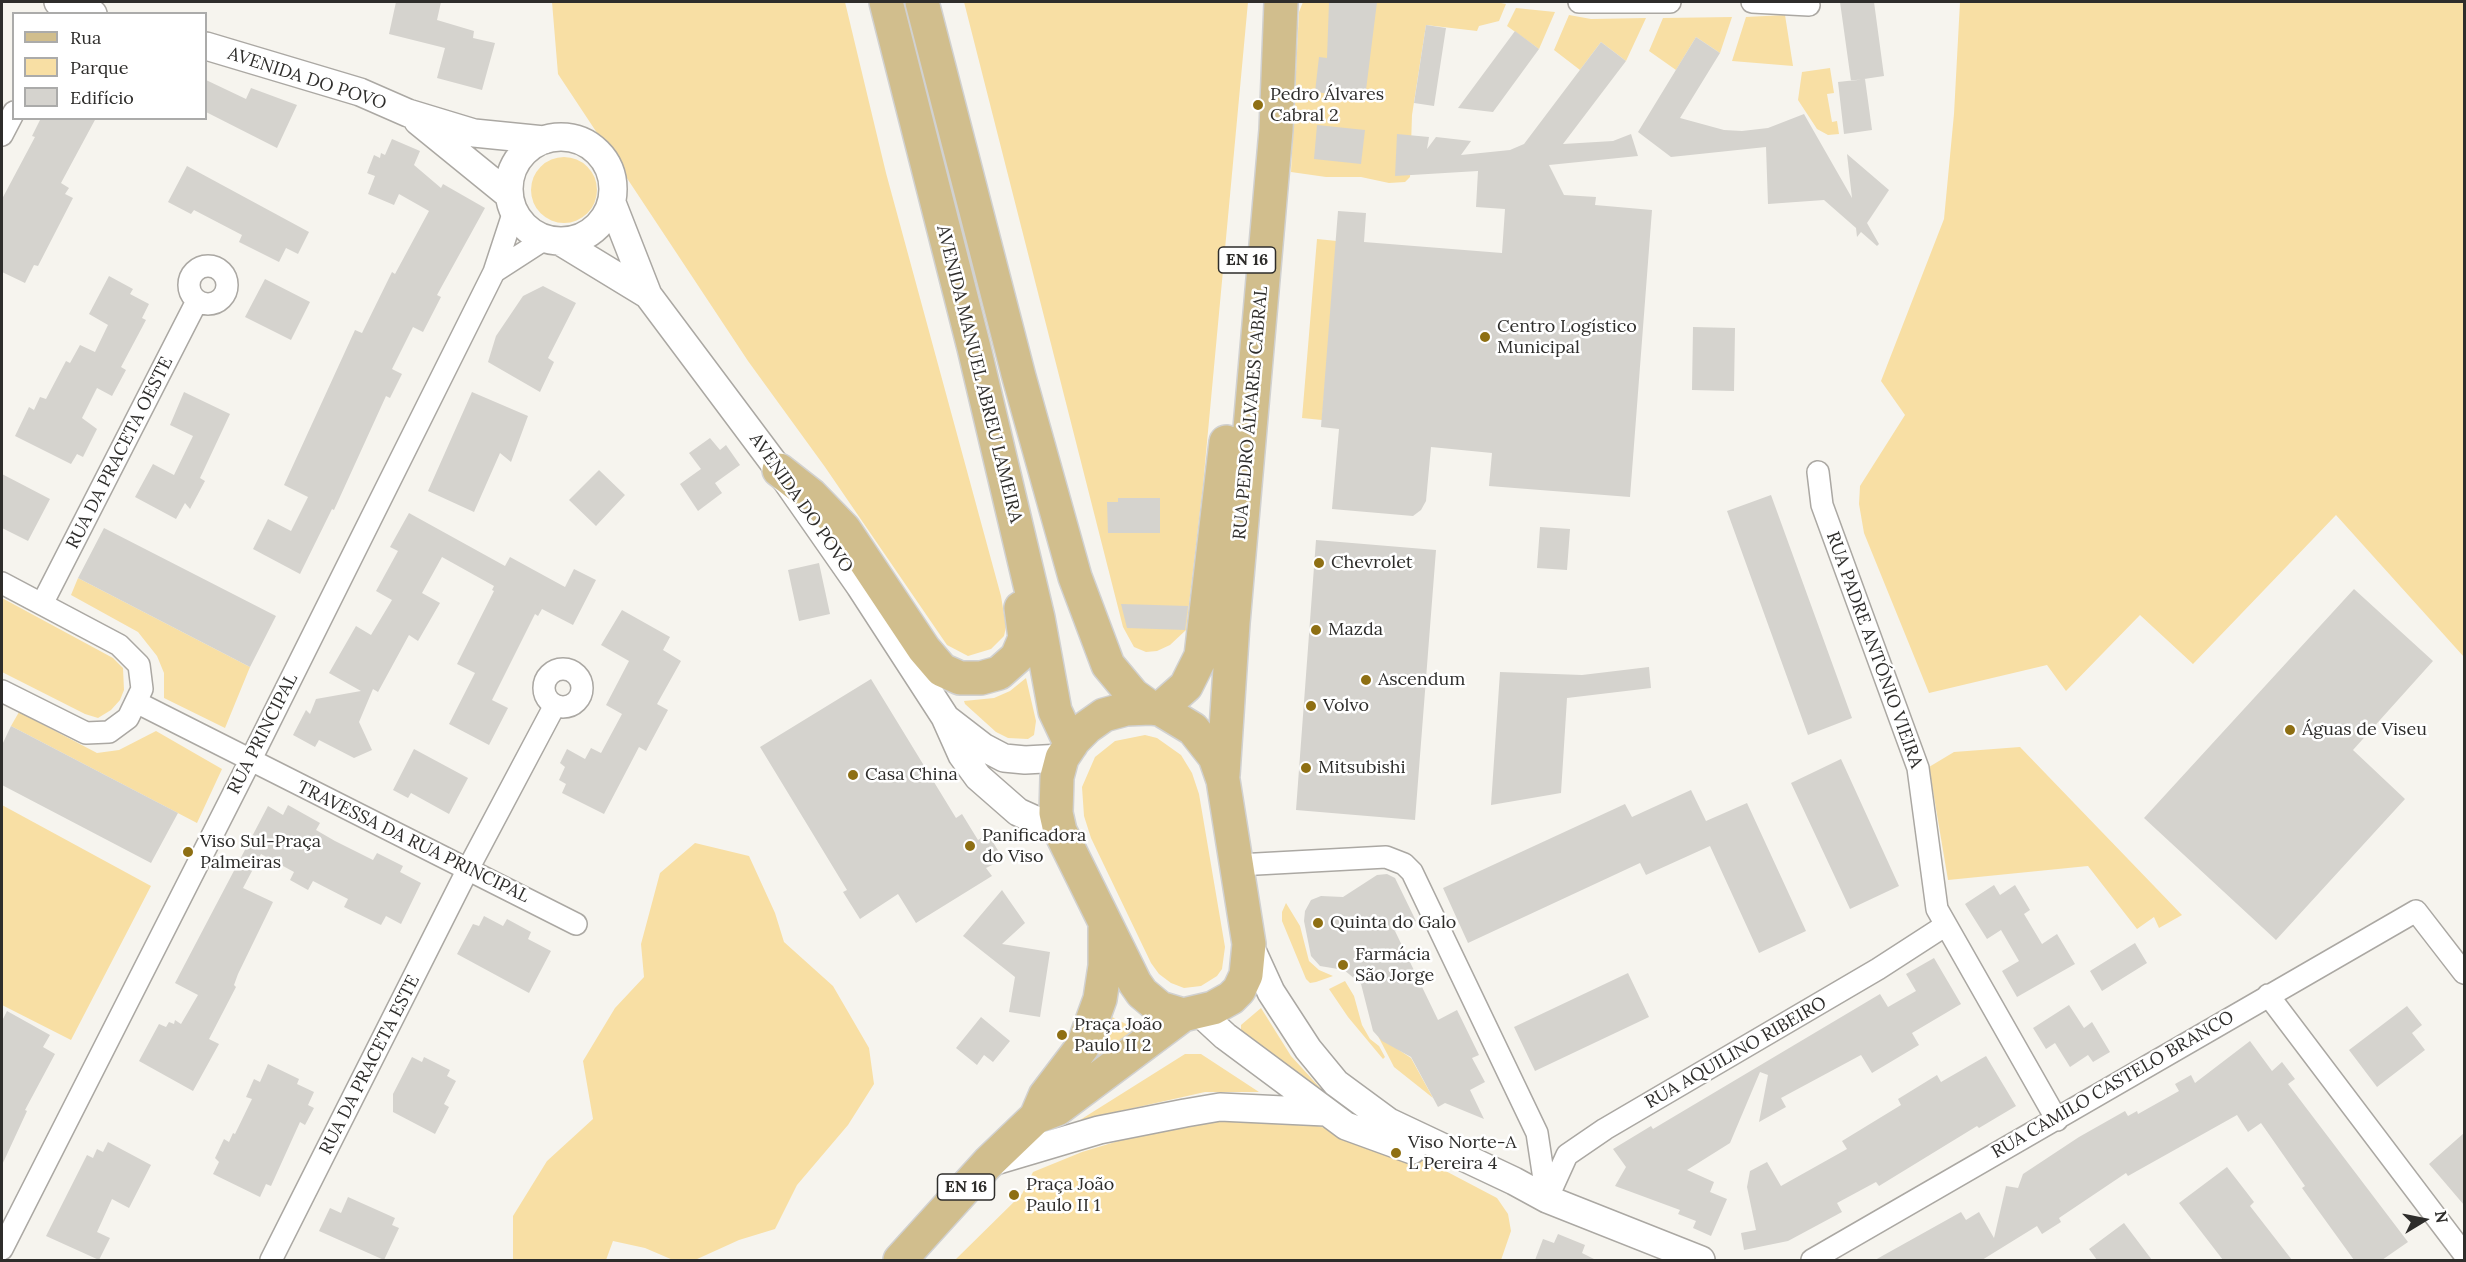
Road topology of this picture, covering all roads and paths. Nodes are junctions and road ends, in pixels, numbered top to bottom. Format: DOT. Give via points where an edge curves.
graph roads {
  1 [pos="886,2"];
  2 [pos="922,2"];
  3 [pos="1579,2"];
  4 [pos="1670,2"];
  5 [pos="1752,2"];
  6 [pos="1809,5"];
  7 [pos="1280,6"];
  8 [pos="63,7"];
  9 [pos="84,12"];
  10 [pos="207,46"];
  11 [pos="408,113"];
  12 [pos="12,116"];
  13 [pos="2,135"];
  14 [pos="544,140"];
  15 [pos="511,203"];
  16 [pos="612,203"];
  17 [pos="553,241"];
  18 [pos="494,272"];
  19 [pos="648,295"];
  20 [pos="197,301"];
  21 [pos="987,402"];
  22 [pos="779,470"];
  23 [pos="1818,472"];
  24 [pos="2,583"];
  25 [pos="42,604"];
  26 [pos="2,692"];
  27 [pos="136,702"];
  28 [pos="555,705"];
  29 [pos="1155,708"];
  30 [pos="945,717"];
  31 [pos="1066,752"];
  32 [pos="250,761"];
  33 [pos="1223,780"];
  34 [pos="1060,831"];
  35 [pos="1238,865"];
  36 [pos="468,869"];
  37 [pos="576,924"];
  38 [pos="1946,925"];
  39 [pos="1105,926"];
  40 [pos="1249,944"];
  41 [pos="2464,974"];
  42 [pos="2268,995"];
  43 [pos="1191,1013"];
  44 [pos="1325,1112"];
  45 [pos="1036,1117"];
  46 [pos="2057,1120"];
  47 [pos="988,1163"];
  48 [pos="1514,1181"];
  49 [pos="1546,1199"];
  50 [pos="2,1249"];
  51 [pos="1836,1254"];
  52 [pos="2464,1254"];
  53 [pos="271,1260"];
  54 [pos="900,1260"];
  55 [pos="1701,1260"];
  56 [pos="1812,1260"];
  1 -- 21 [label="main road, AVENIDA MANUEL ABREU LAMEIRA"];
  2 -- 29 [label="main road, AVENIDA MANUEL ABREU LAMEIRA" via="1075,577 1108,665 1133,695"];
  3 -- 4 [label="street"];
  5 -- 6 [label="street"];
  7 -- 29 [label="main road, RUA PEDRO ÁLVARES CABRAL / EN 16" via="1261,131 1201,656 1186,686"];
  7 -- 33 [label="main road, RUA PEDRO ÁLVARES CABRAL / EN 16" via="1276,130"];
  8 -- 9 [label="street"];
  10 -- 11 [label="street, AVENIDA DO POVO" via="360,92"];
  11 -- 14 [label="street, AVENIDA DO POVO" via="474,133"];
  11 -- 15 [label="street, AVENIDA DO POVO"];
  12 -- 13 [label="street"];
  14 -- 15 [label="street" via="531,146 513,168"];
  14 -- 16 [label="street, AVENIDA DO POVO" via="576,139 596,151 610,171"];
  15 -- 17 [label="street, AVENIDA DO POVO" via="526,229"];
  15 -- 18 [label="street, RUA PRINCIPAL"];
  16 -- 17 [label="street" via="598,226 575,240"];
  16 -- 19 [label="street, AVENIDA DO POVO"];
  17 -- 18 [label="street"];
  17 -- 19 [label="street, AVENIDA DO POVO"];
  18 -- 32 [label="street, RUA PRINCIPAL"];
  19 -- 22 [label="street, AVENIDA DO POVO"];
  20 -- 25 [label="street, RUA DA PRACETA OESTE"];
  21 -- 22 [label="main road" via="994,490 1025,638 1017,657 999,673 960,678 942,670 844,529 812,495"];
  21 -- 31 [label="main road, AVENIDA MANUEL ABREU LAMEIRA"];
  22 -- 30 [label="street, AVENIDA DO POVO"];
  23 -- 38 [label="street, RUA PADRE ANTÓNIO VIEIRA" via="1822,505 1918,768 1937,909"];
  24 -- 25 [label="street"];
  25 -- 27 [label="street" via="119,645 139,665 142,689"];
  26 -- 27 [label="street" via="86,733 109,732 128,718"];
  27 -- 32 [label="street, TRAVESSA DA RUA PRINCIPAL"];
  28 -- 36 [label="street, RUA DA PRACETA ESTE"];
  29 -- 31 [label="main road" via="1104,715 1087,727"];
  29 -- 33 [label="main road, EN 16" via="1202,736"];
  30 -- 31 [label="street, AVENIDA DO POVO" via="1004,758 1025,760"];
  30 -- 34 [label="street, AVENIDA DO POVO" via="962,755 978,777 1018,812"];
  31 -- 34 [label="main road, EN 16" via="1056,796"];
  32 -- 36 [label="street, TRAVESSA DA RUA PRINCIPAL"];
  32 -- 50 [label="street, RUA PRINCIPAL"];
  33 -- 35 [label="main road, EN 16"];
  34 -- 39 [label="main road, EN 16"];
  35 -- 40 [label="main road, EN 16"];
  35 -- 49 [label="street" via="1386,857 1412,872 1537,1133"];
  36 -- 37 [label="street, TRAVESSA DA RUA PRINCIPAL"];
  36 -- 53 [label="street, RUA DA PRACETA ESTE"];
  38 -- 46 [label="street, RUA PADRE ANTÓNIO VIEIRA"];
  38 -- 49 [label="street, RUA AQUILINO RIBEIRO" via="1586,1142 1568,1155"];
  39 -- 43 [label="main road, EN 16" via="1142,993 1160,1008"];
  39 -- 45 [label="main road, EN 16" via="1105,966 1093,1023 1083,1046 1045,1096"];
  40 -- 43 [label="main road, EN 16" via="1246,975 1239,990 1222,1004"];
  40 -- 48 [label="street" via="1271,992 1308,1049 1336,1083 1389,1122"];
  41 -- 42 [label="street, RUA CAMILO CASTELO BRANCO" via="2416,911"];
  42 -- 46 [label="street, RUA CAMILO CASTELO BRANCO"];
  42 -- 52 [label="street"];
  43 -- 44 [label="street"];
  43 -- 45 [label="main road, EN 16" via="1066,1102"];
  44 -- 47 [label="street" via="1208,1109 1099,1130"];
  44 -- 48 [label="street" via="1346,1126 1428,1156"];
  45 -- 47 [label="main road, EN 16"];
  46 -- 51 [label="street, RUA CAMILO CASTELO BRANCO" via="1865,1228"];
  47 -- 54 [label="main road, EN 16"];
  48 -- 49 [label="street"];
  49 -- 55 [label="street"];
  51 -- 56 [label="street, RUA CAMILO CASTELO BRANCO"];
}
